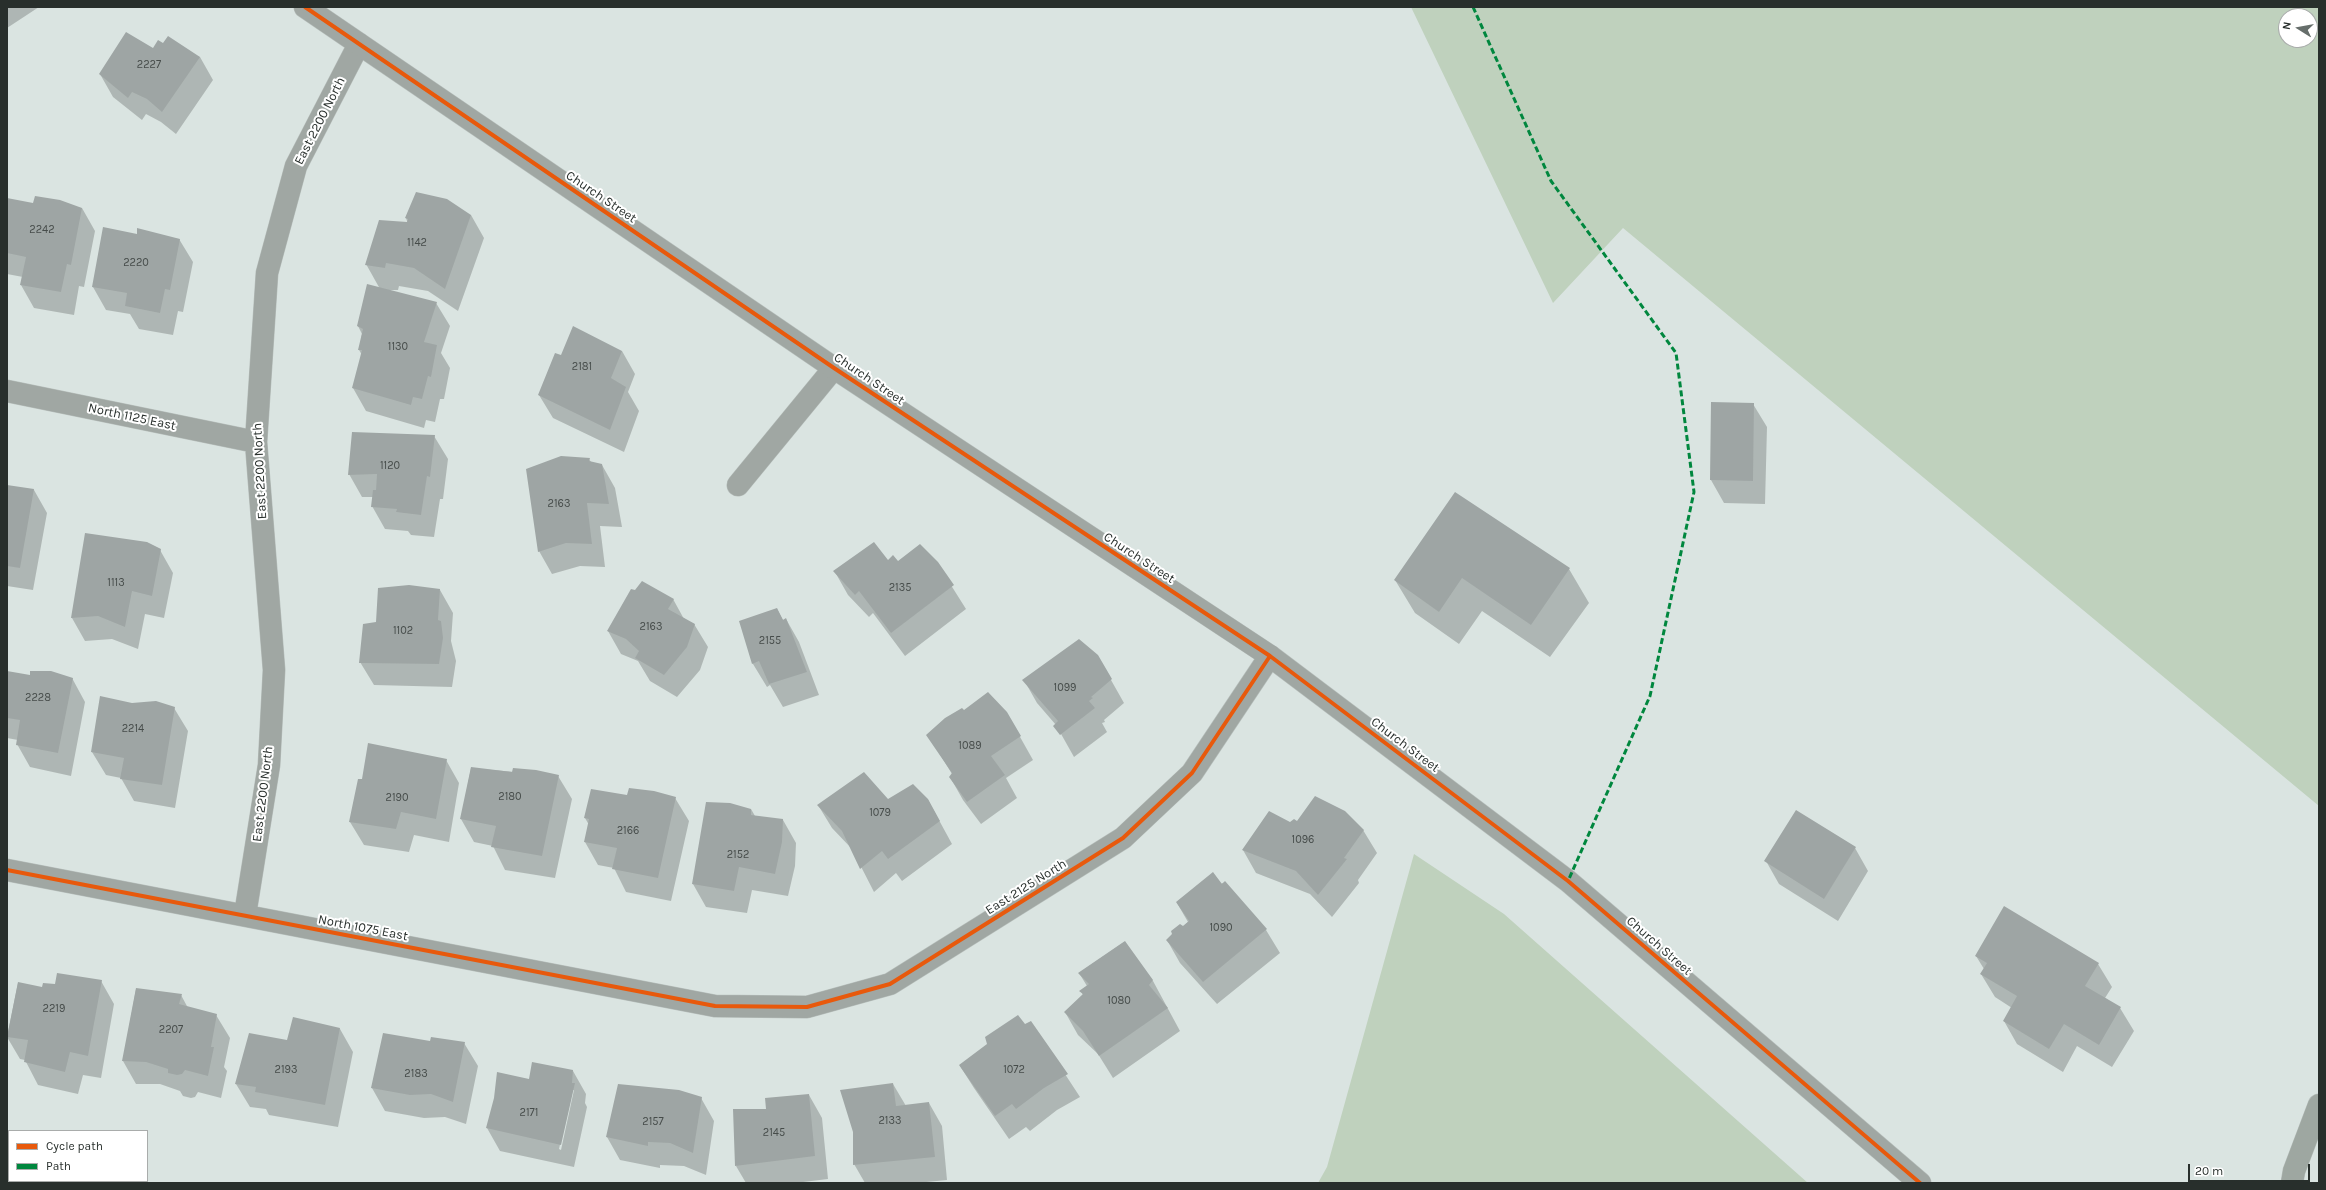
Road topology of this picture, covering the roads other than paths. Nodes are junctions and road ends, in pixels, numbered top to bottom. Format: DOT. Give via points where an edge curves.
graph roads {
  1 [pos="304,7"];
  2 [pos="359,44"];
  3 [pos="834,368"];
  4 [pos="7,391"];
  5 [pos="256,442"];
  6 [pos="738,485"];
  7 [pos="1270,656"];
  8 [pos="7,870"];
  9 [pos="245,916"];
  10 [pos="715,1006"];
  11 [pos="2319,1105"];
  12 [pos="1920,1183"];
  13 [pos="2292,1183"];
  1 -- 2 [label="street, Church Street"];
  2 -- 3 [label="street, Church Street"];
  2 -- 5 [label="street, East 2200 North" via="296,166 267,273"];
  3 -- 6 [label="street, Church Street"];
  3 -- 7 [label="street, Church Street"];
  4 -- 5 [label="street, North 1125 East"];
  5 -- 9 [label="street, East 2200 North" via="274,670 269,765"];
  7 -- 10 [label="street, East 2125 North" via="1192,773 1123,838 890,984 807,1007"];
  7 -- 12 [label="street, Church Street" via="1568,881"];
  8 -- 9 [label="street, North 1075 East"];
  9 -- 10 [label="street, North 1075 East"];
  11 -- 13 [label="main road" via="2294,1171"];
}
